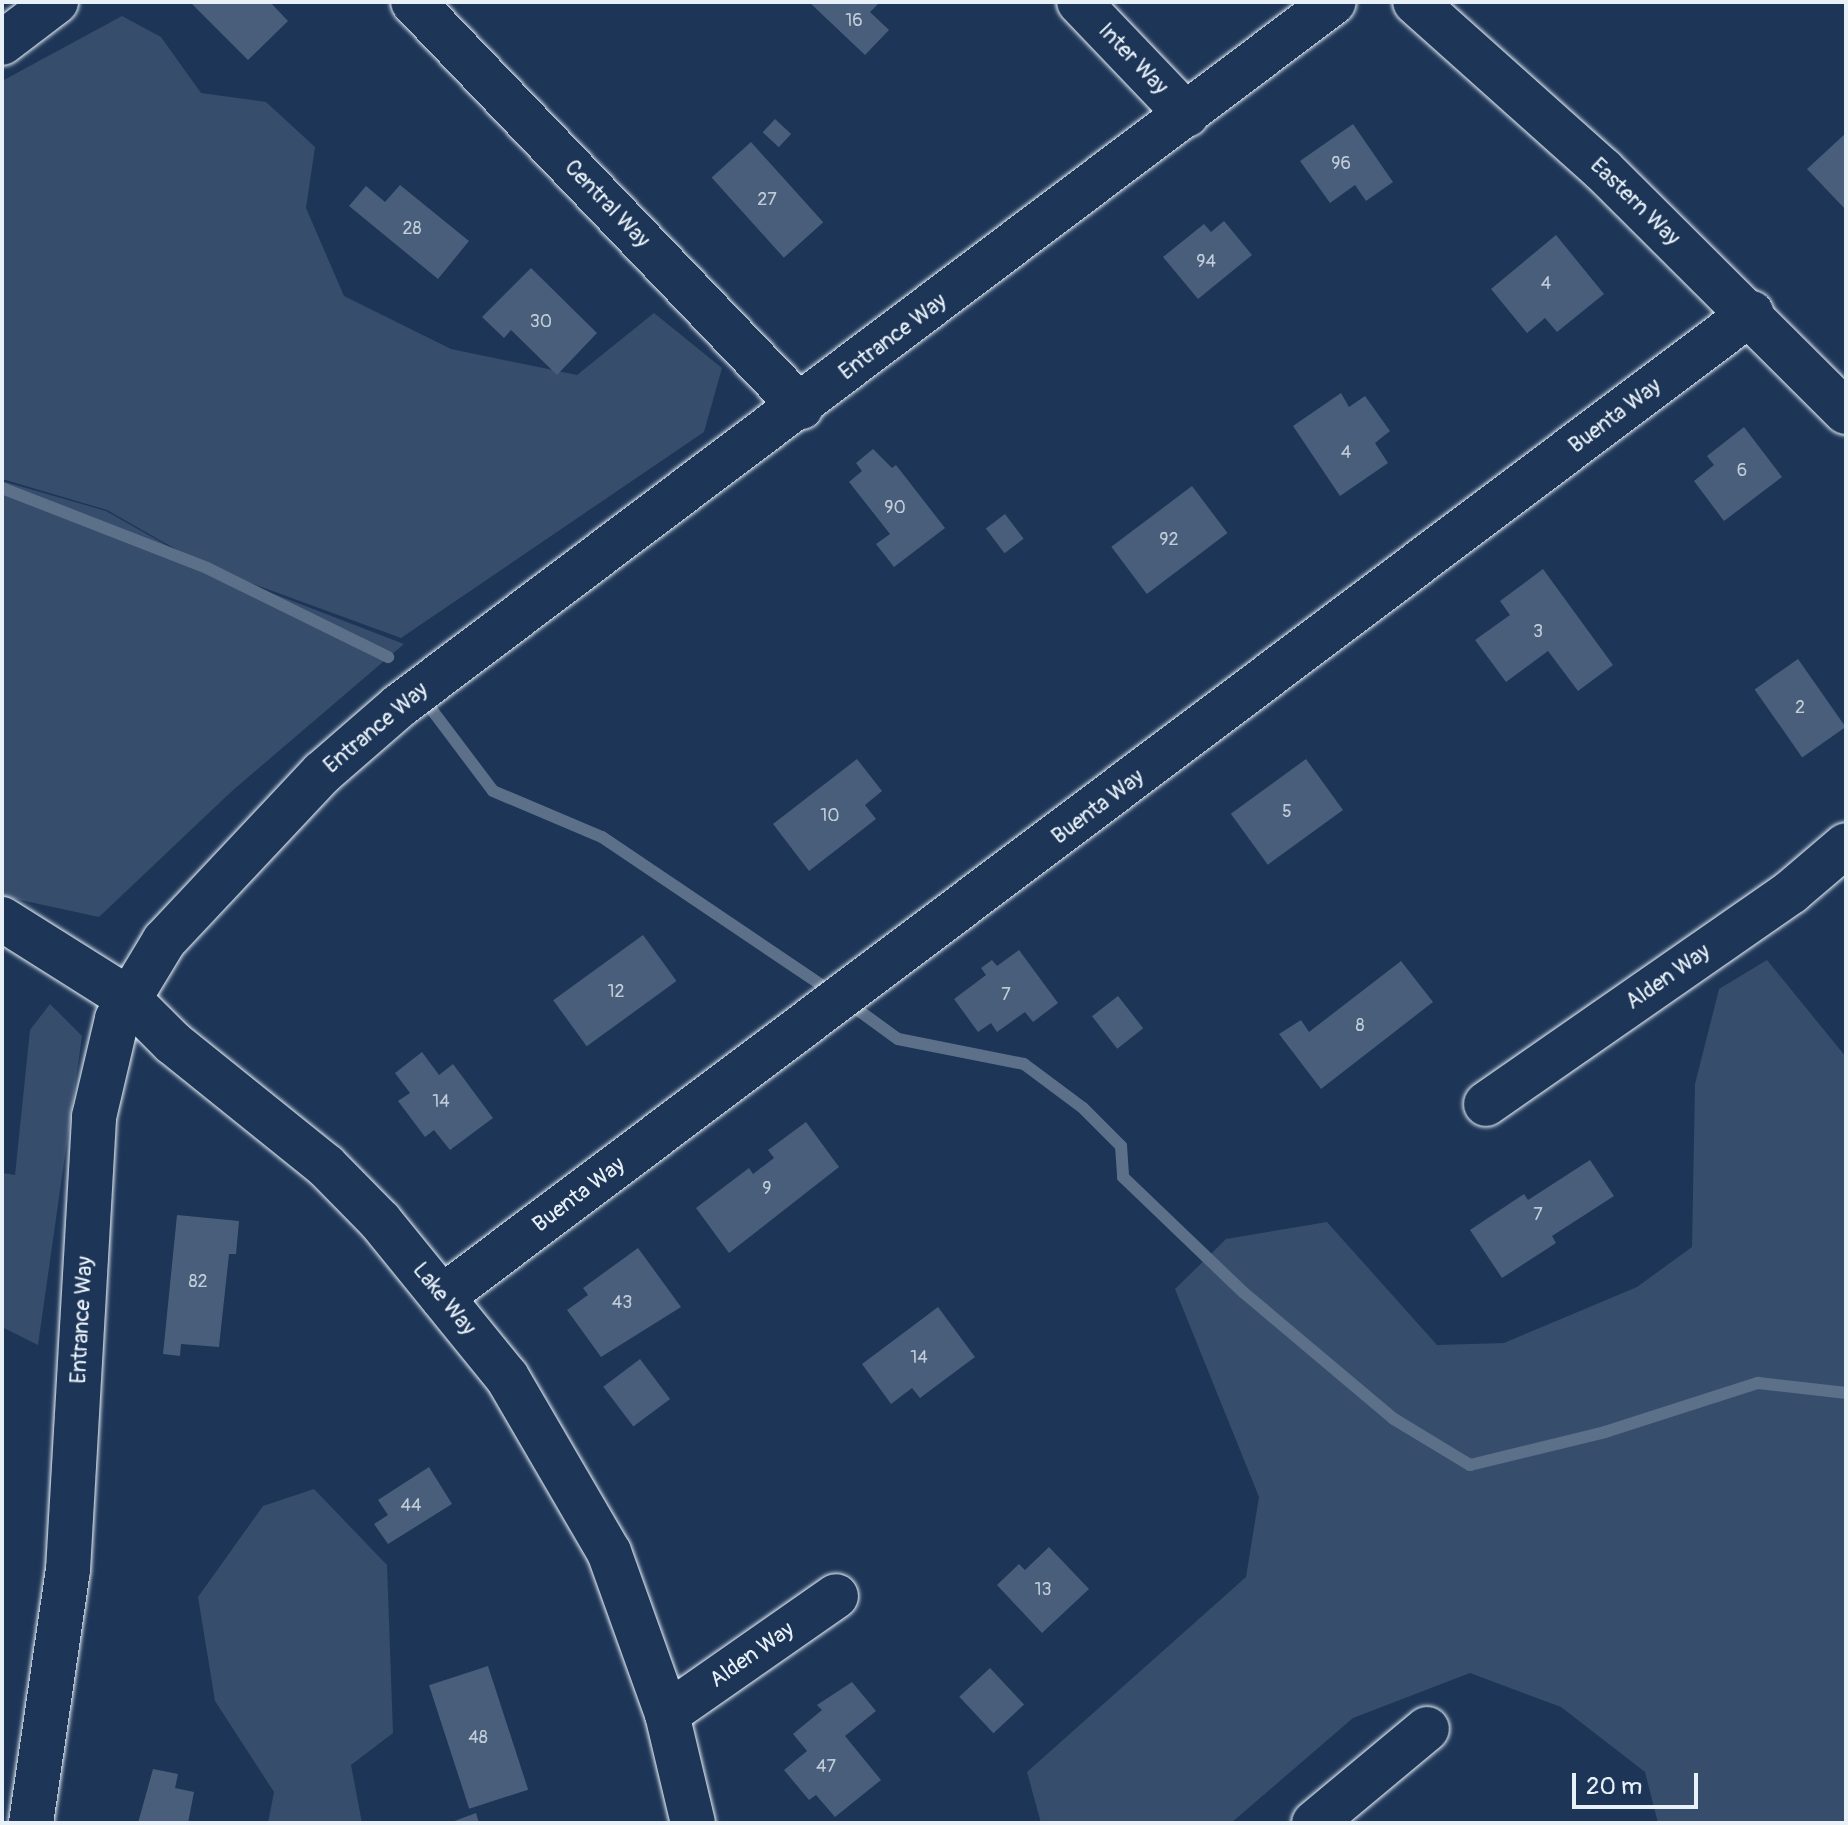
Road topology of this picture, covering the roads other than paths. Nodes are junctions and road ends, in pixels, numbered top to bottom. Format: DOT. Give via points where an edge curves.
graph roads {
  1 [pos="56,2"];
  2 [pos="413,2"];
  3 [pos="1079,2"];
  4 [pos="1334,2"];
  5 [pos="1415,2"];
  6 [pos="2,43"];
  7 [pos="1187,115"];
  8 [pos="1751,313"];
  9 [pos="801,407"];
  10 [pos="1846,412"];
  11 [pos="1846,845"];
  12 [pos="2,919"];
  13 [pos="129,999"];
  14 [pos="1486,1104"];
  15 [pos="442,1297"];
  16 [pos="836,1596"];
  17 [pos="667,1714"];
  18 [pos="1427,1729"];
  19 [pos="2,1777"];
  20 [pos="32,1818"];
  21 [pos="693,1823"];
  22 [pos="1314,1823"];
  1 -- 6 [label="street"];
  2 -- 9 [label="street, Central Way"];
  3 -- 7 [label="street, Inter Way"];
  4 -- 7 [label="street, Entrance Way"];
  5 -- 8 [label="street, Eastern Way"];
  7 -- 9 [label="street, Entrance Way"];
  8 -- 10 [label="street, Eastern Way"];
  8 -- 15 [label="street, Buenta Way"];
  9 -- 13 [label="street, Entrance Way" via="399,706 322,773 164,941"];
  11 -- 14 [label="street, Alden Way" via="1791,892"];
  12 -- 13 [label="street, Lake Way"];
  13 -- 15 [label="street, Lake Way" via="173,1043 326,1166"];
  13 -- 20 [label="street, Entrance Way" via="117,1019 94,1117 68,1570"];
  15 -- 17 [label="street, Lake Way" via="507,1377 609,1552"];
  16 -- 17 [label="street, Alden Way"];
  17 -- 21 [label="street, Lake Way"];
  18 -- 22 [label="street"];
  19 -- 20 [label="street"];
}
